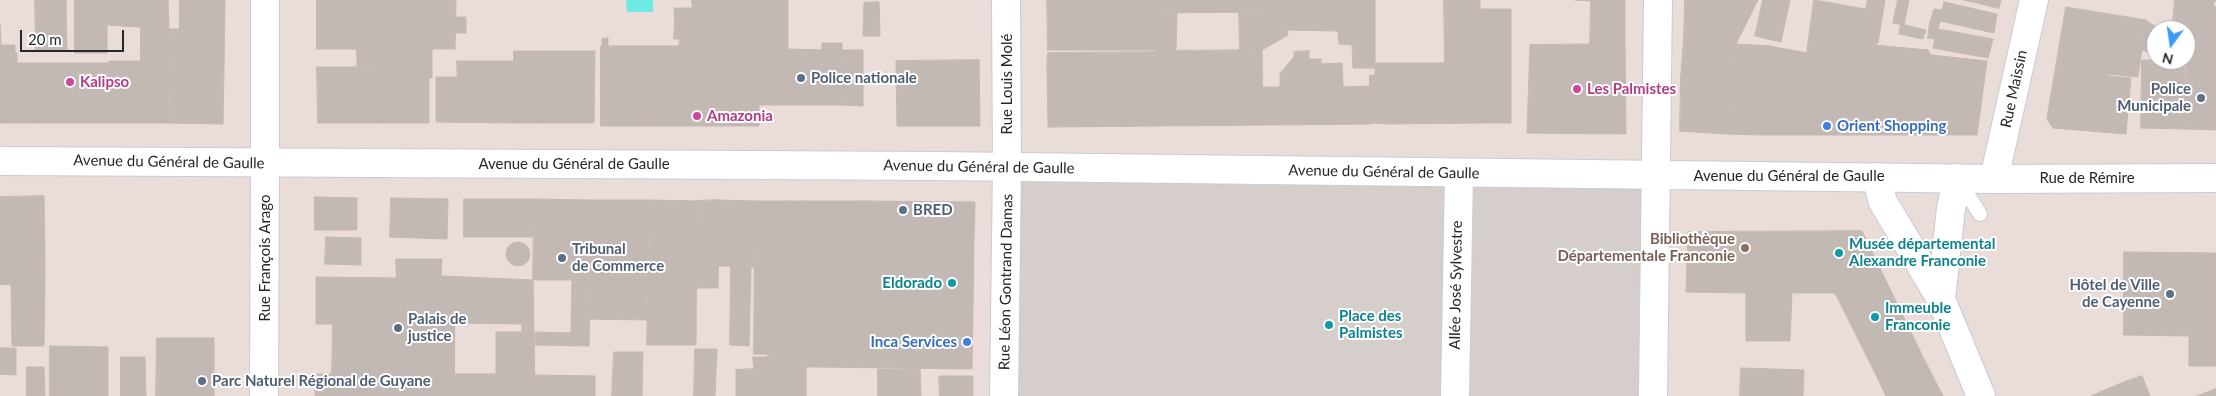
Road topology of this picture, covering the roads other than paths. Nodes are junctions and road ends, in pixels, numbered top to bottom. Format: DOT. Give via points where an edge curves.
graph roads {
  1 [pos="265,0"];
  2 [pos="1006,0"];
  3 [pos="1658,0"];
  4 [pos="2034,0"];
  5 [pos="0,161"];
  6 [pos="265,163"];
  7 [pos="1007,167"];
  8 [pos="1459,173"];
  9 [pos="1657,175"];
  10 [pos="1876,176"];
  11 [pos="1958,178"];
  12 [pos="2216,178"];
  13 [pos="1994,179"];
  14 [pos="1980,214"];
  15 [pos="1941,299"];
  16 [pos="264,396"];
  17 [pos="1004,396"];
  18 [pos="1455,396"];
  19 [pos="1653,396"];
  20 [pos="1981,396"];
  1 -- 6 [label="street, Rue François Arago"];
  2 -- 7 [label="street, Rue Louis Molé"];
  3 -- 9 [label="street"];
  4 -- 13 [label="street, Rue Maissin"];
  5 -- 6 [label="street, Avenue du Général de Gaulle"];
  6 -- 7 [label="street, Avenue du Général de Gaulle"];
  6 -- 16 [label="street, Rue François Arago"];
  7 -- 8 [label="street, Avenue du Général de Gaulle"];
  7 -- 17 [label="street, Rue Léon Gontrand Damas"];
  8 -- 9 [label="street, Avenue du Général de Gaulle"];
  8 -- 18 [label="street, Allée José Sylvestre"];
  9 -- 10 [label="street, Avenue du Général de Gaulle"];
  9 -- 19 [label="street"];
  10 -- 11 [label="street, Avenue du Général de Gaulle"];
  10 -- 15 [label="street" via="1883,202"];
  11 -- 13 [label="street, Rue de Rémire"];
  11 -- 14 [label="lane"];
  11 -- 15 [label="street" via="1951,208"];
  12 -- 13 [label="street, Rue de Rémire"];
  15 -- 20 [label="street"];
}
